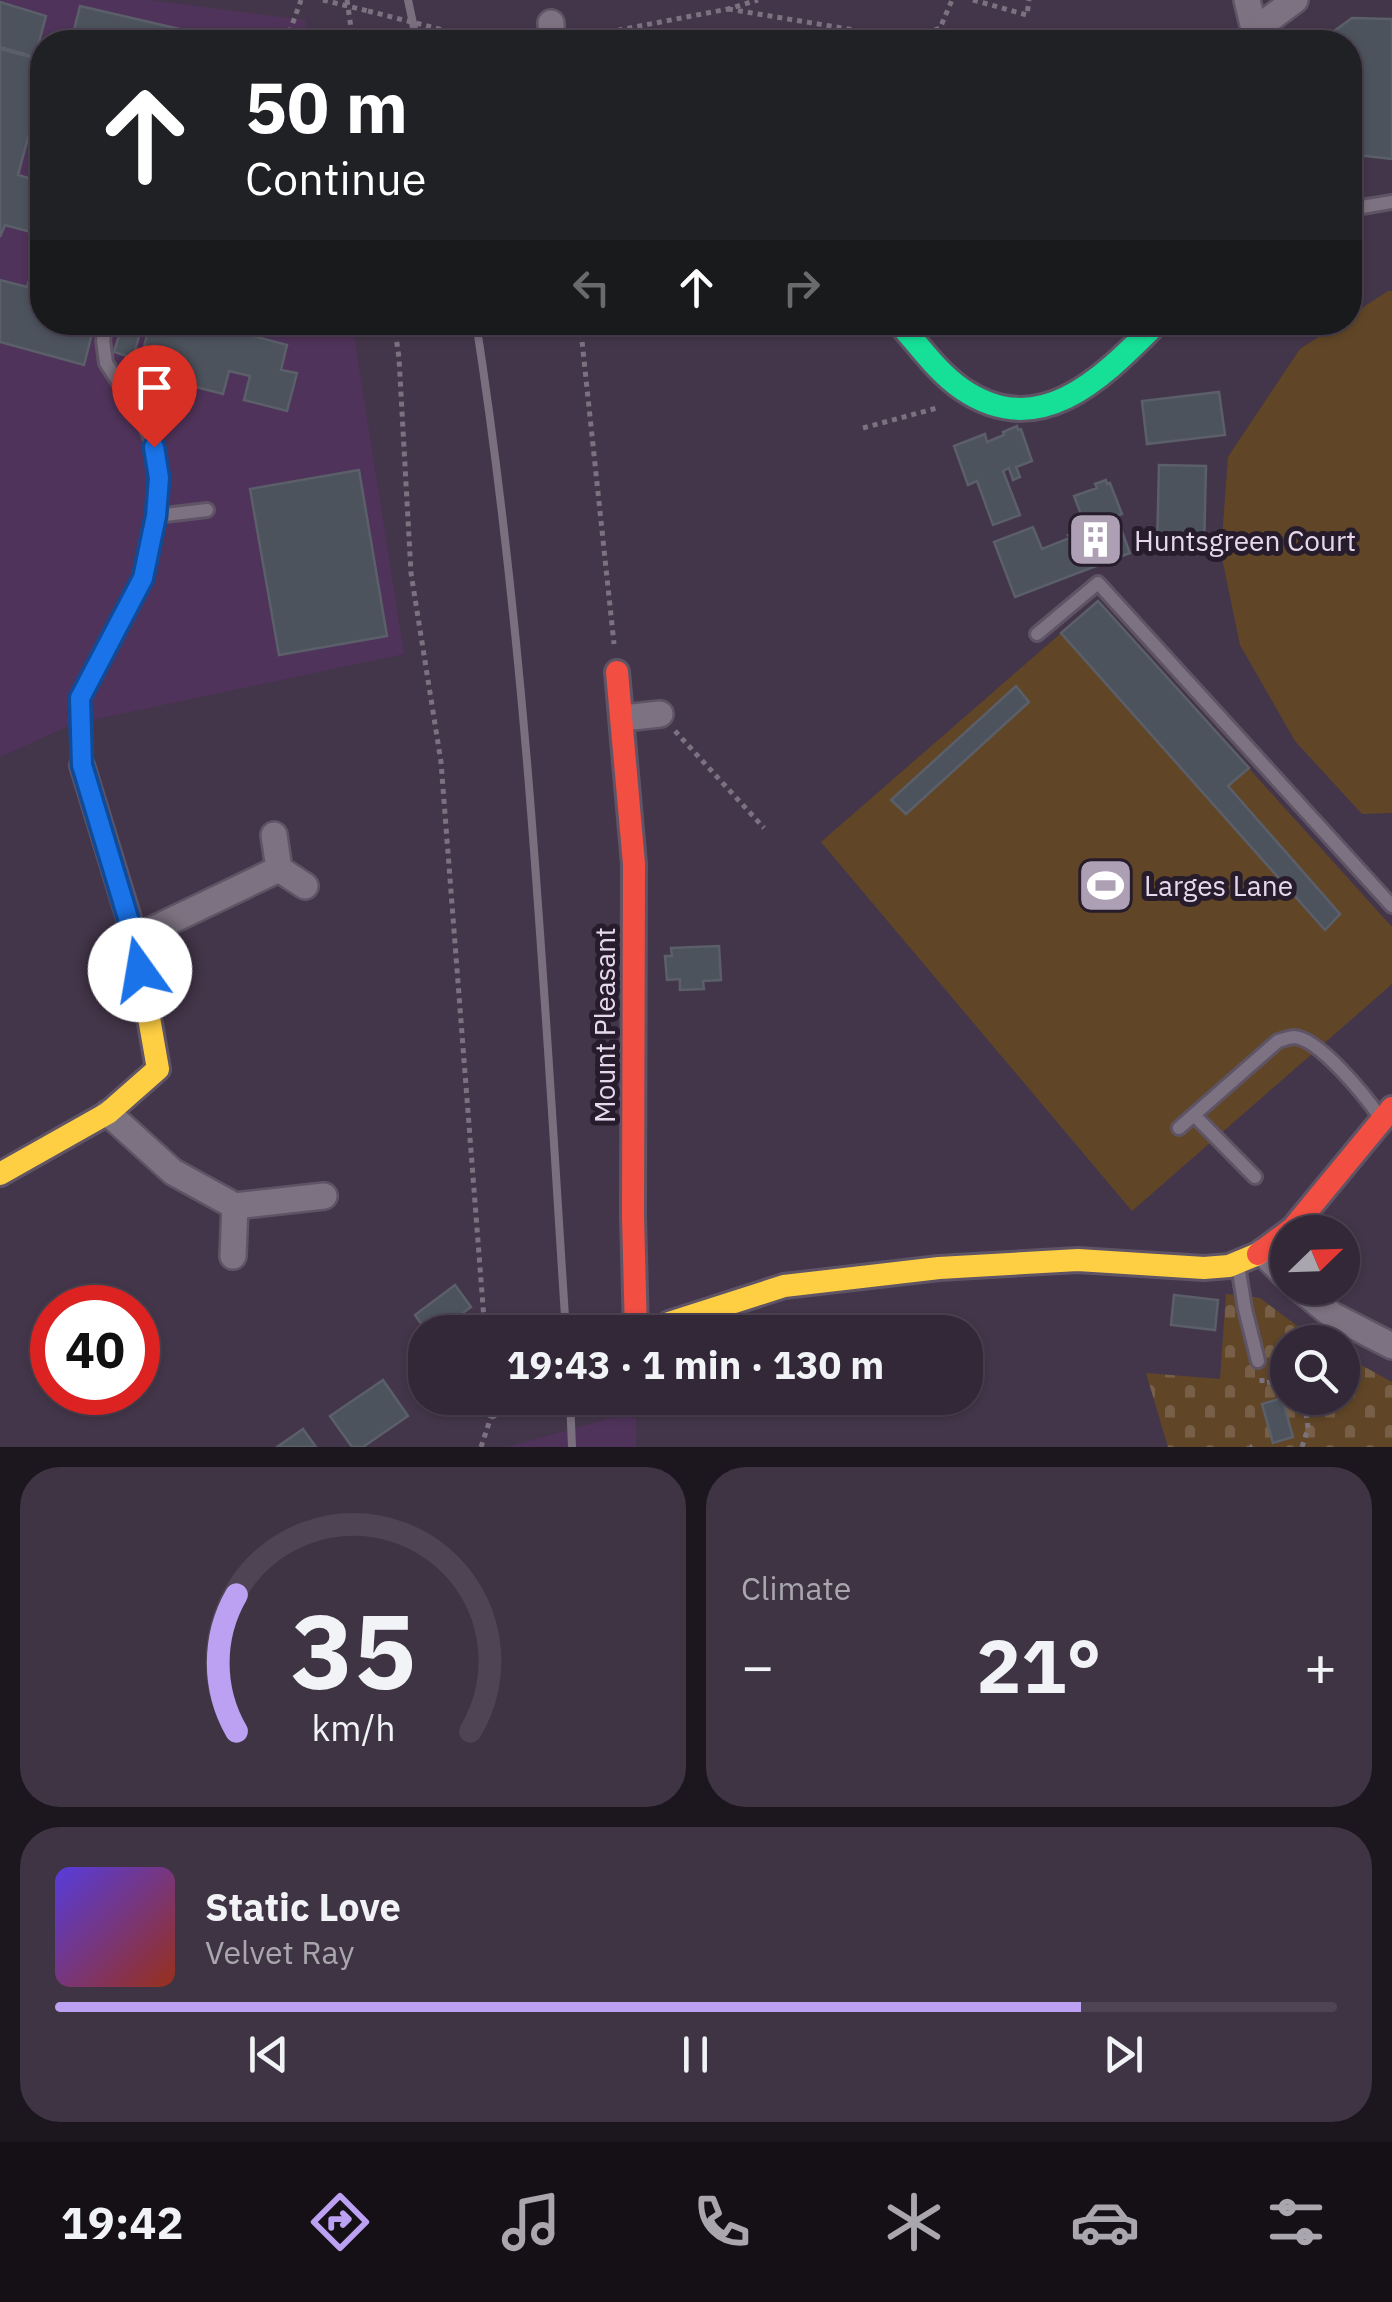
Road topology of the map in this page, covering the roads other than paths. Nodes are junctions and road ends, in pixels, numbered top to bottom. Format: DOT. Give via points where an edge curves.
graph roads {
  1 [pos="1246,0"];
  2 [pos="1295,0"];
  3 [pos="1254,30"];
  4 [pos="1262,30"];
  5 [pos="1392,202"];
  6 [pos="1362,207"];
  7 [pos="104,335"];
  8 [pos="910,335"];
  9 [pos="1144,335"];
  10 [pos="207,510"];
  11 [pos="156,516"];
  12 [pos="1037,634"];
  13 [pos="618,672"];
  14 [pos="660,714"];
  15 [pos="622,718"];
  16 [pos="82,765"];
  17 [pos="274,835"];
  18 [pos="279,869"];
  19 [pos="304,886"];
  20 [pos="1392,906"];
  21 [pos="134,938"];
  22 [pos="108,1114"];
  23 [pos="1387,1114"];
  24 [pos="1194,1115"];
  25 [pos="1179,1128"];
  26 [pos="0,1174"];
  27 [pos="1255,1177"];
  28 [pos="324,1196"];
  29 [pos="236,1206"];
  30 [pos="1262,1252"];
  31 [pos="232,1256"];
  32 [pos="1270,1262"];
  33 [pos="1238,1263"];
  34 [pos="1320,1305"];
  35 [pos="636,1315"];
  36 [pos="691,1315"];
  37 [pos="1392,1346"];
  38 [pos="1258,1361"];
  1 -- 3 [label="street"];
  2 -- 4 [label="street"];
  5 -- 6 [label="lane"];
  7 -- 11 [label="lane" via="106,363 154,447"];
  8 -- 9 [label="street" via="958,387 1000,410 1024,412 1068,400"];
  10 -- 11 [label="lane"];
  11 -- 16 [label="lane" via="143,578 80,698"];
  12 -- 20 [label="lane" via="1098,583"];
  13 -- 15 [label="street, Mount Pleasant"];
  14 -- 15 [label="street"];
  15 -- 35 [label="street, Mount Pleasant" via="634,864"];
  16 -- 21 [label="street"];
  17 -- 18 [label="street"];
  18 -- 19 [label="street"];
  18 -- 21 [label="street"];
  21 -- 22 [label="street" via="158,1069"];
  22 -- 26 [label="street"];
  22 -- 29 [label="street" via="174,1172"];
  23 -- 24 [label="lane" via="1296,1037 1278,1041"];
  23 -- 30 [label="street" via="1293,1228"];
  24 -- 25 [label="lane"];
  24 -- 27 [label="lane"];
  28 -- 29 [label="street"];
  29 -- 31 [label="street"];
  30 -- 32 [label="street"];
  30 -- 33 [label="street"];
  33 -- 36 [label="street" via="1204,1268 1078,1260 939,1268 784,1286"];
  33 -- 38 [label="lane"];
  34 -- 37 [label="street"];
}
